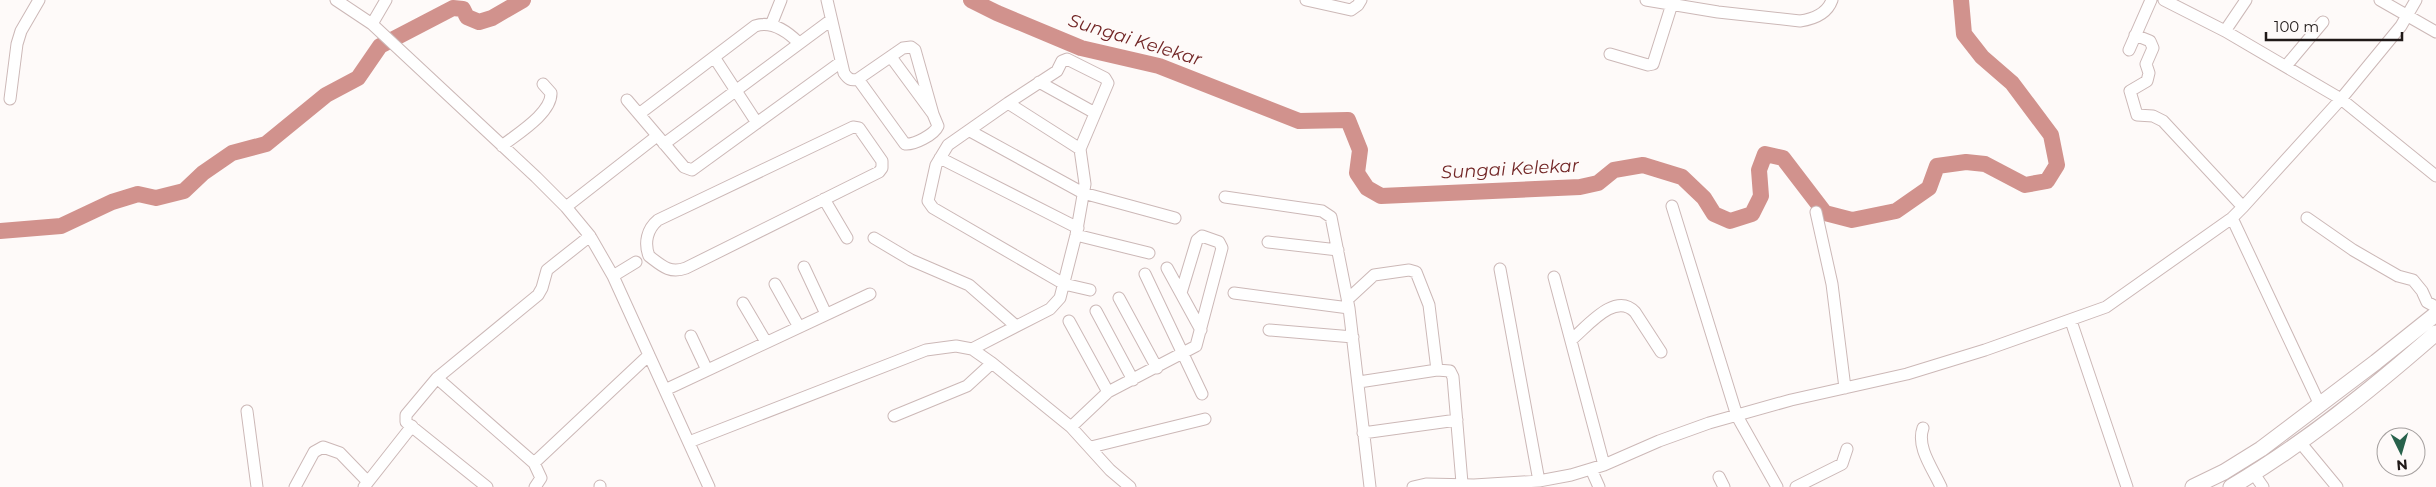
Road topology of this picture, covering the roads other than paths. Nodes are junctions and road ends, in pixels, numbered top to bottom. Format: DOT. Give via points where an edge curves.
graph roads {
  1 [pos="39,0"];
  2 [pos="336,0"];
  3 [pos="386,0"];
  4 [pos="781,0"];
  5 [pos="826,0"];
  6 [pos="1306,0"];
  7 [pos="1361,0"];
  8 [pos="1646,0"];
  9 [pos="1832,0"];
  10 [pos="2151,0"];
  11 [pos="2164,0"];
  12 [pos="2246,0"];
  13 [pos="2380,0"];
  14 [pos="2416,0"];
  15 [pos="1672,4"];
  16 [pos="2186,5"];
  17 [pos="2409,16"];
  18 [pos="831,20"];
  19 [pos="2323,22"];
  20 [pos="771,25"];
  21 [pos="374,27"];
  22 [pos="2225,31"];
  23 [pos="2436,32"];
  24 [pos="2135,36"];
  25 [pos="799,43"];
  26 [pos="2129,50"];
  27 [pos="1610,54"];
  28 [pos="891,56"];
  29 [pos="714,57"];
  30 [pos="841,62"];
  31 [pos="2286,66"];
  32 [pos="858,79"];
  33 [pos="1039,82"];
  34 [pos="543,84"];
  35 [pos="737,89"];
  36 [pos="10,99"];
  37 [pos="2341,99"];
  38 [pos="627,100"];
  39 [pos="1008,103"];
  40 [pos="1095,113"];
  41 [pos="639,114"];
  42 [pos="933,114"];
  43 [pos="757,123"];
  44 [pos="970,131"];
  45 [pos="660,140"];
  46 [pos="502,146"];
  47 [pos="1080,149"];
  48 [pos="940,158"];
  49 [pos="2436,176"];
  50 [pos="1083,192"];
  51 [pos="1226,197"];
  52 [pos="824,199"];
  53 [pos="1672,206"];
  54 [pos="566,207"];
  55 [pos="2243,207"];
  56 [pos="1816,212"];
  57 [pos="1175,218"];
  58 [pos="2232,218"];
  59 [pos="2307,218"];
  60 [pos="1077,232"];
  61 [pos="590,236"];
  62 [pos="847,238"];
  63 [pos="874,238"];
  64 [pos="1268,242"];
  65 [pos="1338,250"];
  66 [pos="1149,253"];
  67 [pos="642,259"];
  68 [pos="804,267"];
  69 [pos="1167,268"];
  70 [pos="1500,269"];
  71 [pos="1145,274"];
  72 [pos="613,276"];
  73 [pos="1554,277"];
  74 [pos="775,284"];
  75 [pos="1064,284"];
  76 [pos="1090,290"];
  77 [pos="1180,293"];
  78 [pos="1234,293"];
  79 [pos="870,294"];
  80 [pos="1119,298"];
  81 [pos="744,302"];
  82 [pos="1349,303"];
  83 [pos="2436,307"];
  84 [pos="1096,311"];
  85 [pos="826,314"];
  86 [pos="2436,314"];
  87 [pos="1069,321"];
  88 [pos="2071,321"];
  89 [pos="1016,326"];
  90 [pos="799,327"];
  91 [pos="1201,330"];
  92 [pos="1268,330"];
  93 [pos="2436,333"];
  94 [pos="691,336"];
  95 [pos="1353,337"];
  96 [pos="1571,340"];
  97 [pos="766,342"];
  98 [pos="972,349"];
  99 [pos="1662,352"];
  100 [pos="649,355"];
  101 [pos="1182,355"];
  102 [pos="992,363"];
  103 [pos="1157,368"];
  104 [pos="707,370"];
  105 [pos="1437,370"];
  106 [pos="437,378"];
  107 [pos="1134,380"];
  108 [pos="1359,382"];
  109 [pos="1845,388"];
  110 [pos="664,390"];
  111 [pos="1108,392"];
  112 [pos="1202,394"];
  113 [pos="2319,403"];
  114 [pos="247,411"];
  115 [pos="894,416"];
  116 [pos="1737,416"];
  117 [pos="1206,419"];
  118 [pos="1457,420"];
  119 [pos="412,426"];
  120 [pos="1071,427"];
  121 [pos="1923,428"];
  122 [pos="1363,433"];
  123 [pos="2300,441"];
  124 [pos="689,442"];
  125 [pos="1091,447"];
  126 [pos="1848,449"];
  127 [pos="534,463"];
  128 [pos="1604,465"];
  129 [pos="1591,469"];
  130 [pos="2254,474"];
  131 [pos="1539,481"];
  132 [pos="366,485"];
  133 [pos="1458,485"];
  134 [pos="1507,485"];
  135 [pos="481,486"];
  136 [pos="257,487"];
  137 [pos="295,487"];
  138 [pos="534,487"];
  139 [pos="709,487"];
  140 [pos="1130,487"];
  141 [pos="1370,487"];
  142 [pos="1413,487"];
  143 [pos="1599,487"];
  144 [pos="1776,487"];
  145 [pos="1796,487"];
  146 [pos="1941,487"];
  147 [pos="2126,487"];
  148 [pos="2193,487"];
  149 [pos="2231,487"];
  150 [pos="2262,487"];
  151 [pos="2337,487"];
  1 -- 36 [label="street" via="19,38"];
  2 -- 21 [label="street"];
  3 -- 21 [label="street"];
  4 -- 20 [label="street"];
  5 -- 18 [label="street"];
  6 -- 7 [label="street" via="1352,10"];
  8 -- 15 [label="street"];
  9 -- 15 [label="street" via="1823,13 1812,20 1800,21"];
  10 -- 24 [label="street"];
  11 -- 16 [label="street"];
  12 -- 22 [label="street"];
  13 -- 17 [label="street"];
  14 -- 17 [label="street"];
  15 -- 27 [label="street" via="1654,64"];
  16 -- 22 [label="street"];
  17 -- 23 [label="street"];
  17 -- 37 [label="street"];
  18 -- 25 [label="street"];
  18 -- 30 [label="street"];
  19 -- 31 [label="street"];
  20 -- 25 [label="street" via="785,30"];
  20 -- 29 [label="street" via="755,26"];
  21 -- 46 [label="street"];
  22 -- 31 [label="street"];
  24 -- 26 [label="street"];
  24 -- 55 [label="street" via="2150,42 2153,48 2146,64 2147,81 2130,91 2137,114 2163,121"];
  25 -- 35 [label="street"];
  28 -- 32 [label="street"];
  28 -- 42 [label="street"];
  28 -- 42 [label="street" via="908,46 915,50"];
  29 -- 35 [label="street"];
  29 -- 41 [label="street"];
  30 -- 32 [label="street" via="847,78"];
  30 -- 43 [label="street"];
  31 -- 37 [label="street"];
  32 -- 42 [label="street" via="905,144 913,144 934,132 938,126"];
  33 -- 39 [label="street"];
  33 -- 40 [label="street"];
  33 -- 40 [label="street" via="1057,71 1066,59 1105,78 1108,83"];
  34 -- 46 [label="street" via="552,93 548,106"];
  35 -- 43 [label="street"];
  35 -- 45 [label="street"];
  37 -- 49 [label="street"];
  37 -- 55 [label="street"];
  38 -- 41 [label="street"];
  39 -- 44 [label="street"];
  39 -- 47 [label="street"];
  40 -- 47 [label="street"];
  41 -- 45 [label="street"];
  43 -- 45 [label="street" via="692,170 684,167"];
  44 -- 48 [label="street" via="950,142"];
  44 -- 50 [label="street"];
  45 -- 54 [label="street"];
  46 -- 54 [label="street"];
  47 -- 50 [label="street" via="1085,184"];
  48 -- 60 [label="street"];
  48 -- 75 [label="street" via="928,198 930,205"];
  50 -- 57 [label="street"];
  50 -- 60 [label="street"];
  51 -- 65 [label="street" via="1327,214 1333,222"];
  52 -- 62 [label="street"];
  52 -- 67 [label="street" via="680,270 665,269"];
  52 -- 67 [label="street" via="882,168 882,161 857,127 658,220 649,229"];
  53 -- 116 [label="street"];
  54 -- 61 [label="street"];
  55 -- 58 [label="street"];
  56 -- 109 [label="street" via="1832,284"];
  58 -- 88 [label="street" via="2106,308"];
  58 -- 113 [label="street"];
  59 -- 83 [label="street" via="2353,250 2398,276 2413,280 2427,302"];
  60 -- 66 [label="street"];
  60 -- 75 [label="street"];
  61 -- 72 [label="street"];
  61 -- 106 [label="street" via="547,270 538,295"];
  63 -- 89 [label="street" via="911,260 969,285"];
  64 -- 65 [label="street"];
  65 -- 82 [label="street"];
  67 -- 72 [label="street"];
  68 -- 85 [label="street"];
  69 -- 77 [label="street"];
  70 -- 131 [label="street"];
  71 -- 101 [label="street"];
  72 -- 100 [label="street"];
  73 -- 96 [label="street"];
  74 -- 90 [label="street"];
  75 -- 76 [label="street"];
  75 -- 89 [label="street" via="1056,304"];
  77 -- 91 [label="street"];
  77 -- 91 [label="street" via="1197,240 1202,236 1219,242 1222,248"];
  78 -- 82 [label="street"];
  79 -- 85 [label="street"];
  80 -- 103 [label="street"];
  81 -- 97 [label="street"];
  82 -- 95 [label="street"];
  82 -- 105 [label="street" via="1374,275 1416,272 1429,304"];
  84 -- 107 [label="street"];
  85 -- 90 [label="street"];
  86 -- 113 [label="main road"];
  87 -- 111 [label="street"];
  88 -- 109 [label="street" via="1907,374"];
  88 -- 147 [label="street"];
  89 -- 98 [label="street"];
  90 -- 97 [label="street"];
  91 -- 101 [label="street" via="1196,346"];
  92 -- 95 [label="street"];
  93 -- 123 [label="main road"];
  94 -- 104 [label="street"];
  95 -- 108 [label="street"];
  96 -- 99 [label="street" via="1608,308 1620,304 1635,312"];
  96 -- 128 [label="street"];
  97 -- 104 [label="street"];
  98 -- 102 [label="street"];
  98 -- 124 [label="street" via="956,346 926,350"];
  100 -- 110 [label="street"];
  100 -- 127 [label="street"];
  101 -- 103 [label="street"];
  101 -- 112 [label="street"];
  102 -- 115 [label="street" via="967,386"];
  102 -- 120 [label="street"];
  103 -- 107 [label="street"];
  104 -- 110 [label="street"];
  105 -- 108 [label="street"];
  105 -- 118 [label="street" via="1452,373"];
  106 -- 119 [label="street" via="406,415 406,422"];
  106 -- 127 [label="street"];
  107 -- 111 [label="street"];
  108 -- 122 [label="street"];
  109 -- 116 [label="street"];
  110 -- 124 [label="street"];
  111 -- 120 [label="street"];
  113 -- 148 [label="main road" via="2260,449"];
  114 -- 136 [label="street"];
  116 -- 128 [label="street" via="1668,438"];
  116 -- 144 [label="street"];
  117 -- 125 [label="street"];
  118 -- 122 [label="street"];
  118 -- 133 [label="street"];
  119 -- 132 [label="street"];
  119 -- 135 [label="street"];
  120 -- 125 [label="street"];
  121 -- 146 [label="street" via="1921,445"];
  122 -- 141 [label="street"];
  123 -- 130 [label="main road"];
  123 -- 151 [label="street"];
  124 -- 139 [label="street"];
  125 -- 140 [label="street"];
  126 -- 145 [label="street" via="1842,464"];
  127 -- 138 [label="street" via="541,478"];
  128 -- 129 [label="street"];
  129 -- 131 [label="street"];
  129 -- 143 [label="street"];
  130 -- 149 [label="main road"];
  130 -- 150 [label="street"];
  131 -- 134 [label="street"];
  132 -- 137 [label="street" via="340,453 323,447 314,452"];
  133 -- 134 [label="street"];
  133 -- 142 [label="street"];
}
